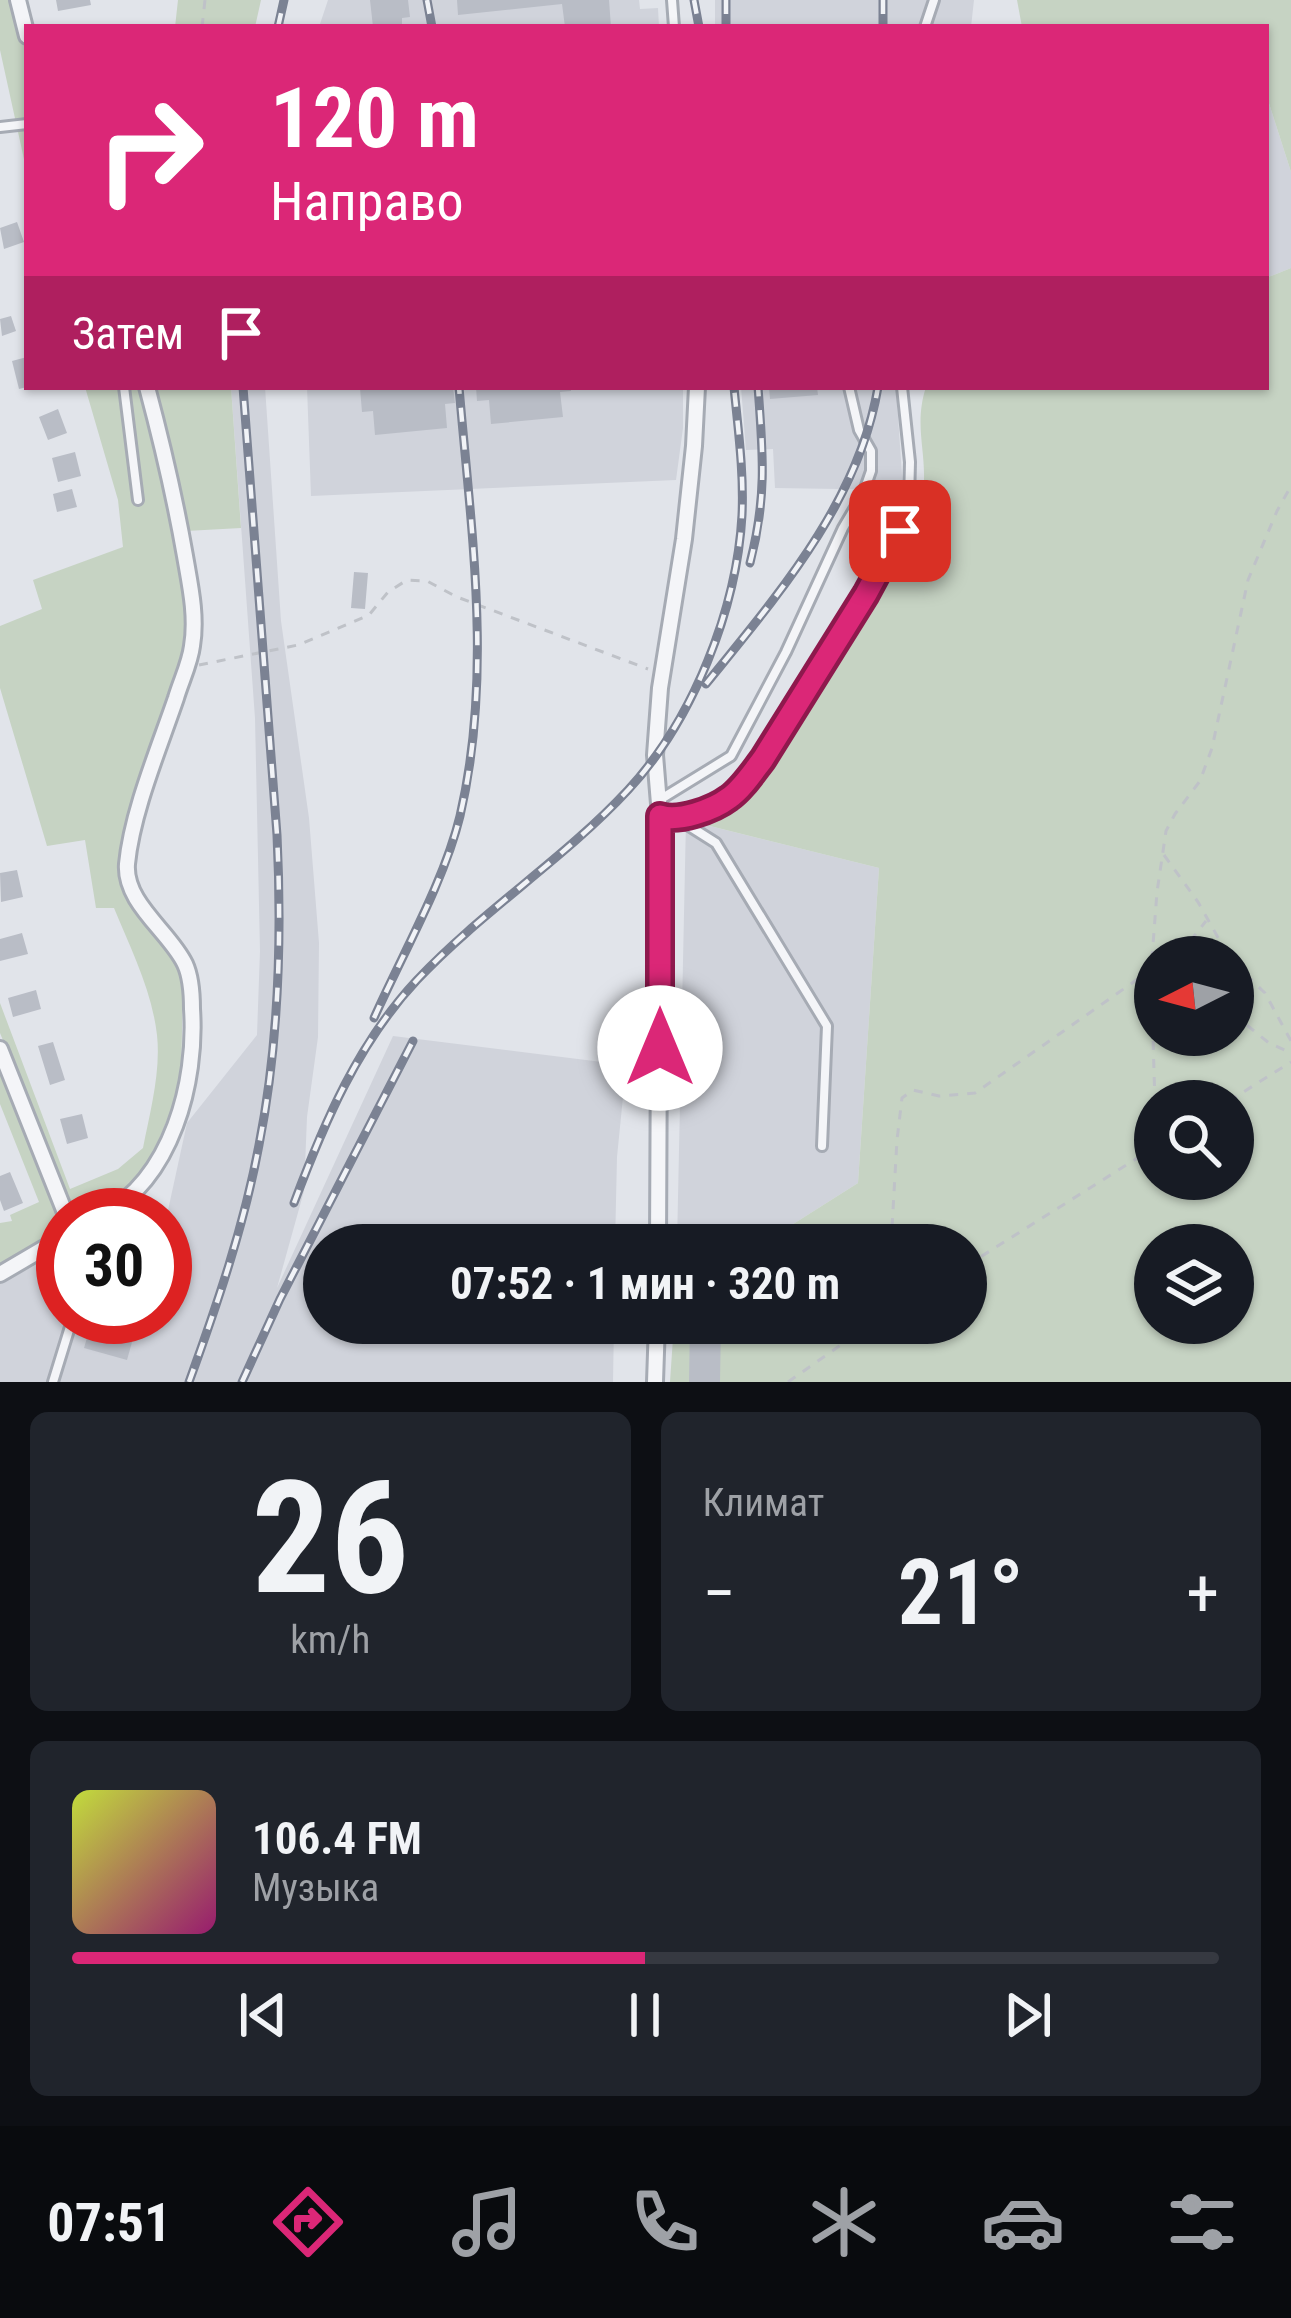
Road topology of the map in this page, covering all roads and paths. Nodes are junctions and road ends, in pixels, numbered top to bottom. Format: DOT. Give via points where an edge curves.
graph roads {
  1 [pos="124,390"];
  2 [pos="148,390"];
  3 [pos="697,390"];
  4 [pos="850,390"];
  5 [pos="902,390"];
  6 [pos="1291,486"];
  7 [pos="138,500"];
  8 [pos="186,667"];
  9 [pos="662,674"];
  10 [pos="663,811"];
  11 [pos="1163,854"];
  12 [pos="1207,920"];
  13 [pos="1155,936"];
  14 [pos="1195,936"];
  15 [pos="1217,936"];
  16 [pos="1134,982"];
  17 [pos="1254,982"];
  18 [pos="1254,1031"];
  19 [pos="1291,1041"];
  20 [pos="0,1049"];
  21 [pos="1291,1052"];
  22 [pos="1291,1062"];
  23 [pos="1254,1085"];
  24 [pos="822,1146"];
  25 [pos="1134,1160"];
  26 [pos="55,1188"];
  27 [pos="137,1188"];
  28 [pos="658,1224"];
  29 [pos="892,1224"];
  30 [pos="36,1253"];
  31 [pos="987,1253"];
  32 [pos="0,1274"];
  33 [pos="65,1344"];
  34 [pos="656,1344"];
  35 [pos="842,1344"];
  36 [pos="53,1382"];
  37 [pos="655,1382"];
  38 [pos="788,1382"];
  1 -- 7 [label="lane"];
  2 -- 8 [label="street" via="192,598"];
  3 -- 9 [label="street"];
  4 -- 10 [label="lane" via="872,451 863,494 731,756"];
  5 -- 10 [label="lane" via="909,501 866,594 763,759 729,799"];
  6 -- 11 [label="path" via="1248,580 1212,748 1166,831"];
  8 -- 9 [label="path" via="298,645 369,615 407,580 427,580"];
  8 -- 27 [label="street" via="126,870 186,965 195,1044 176,1125"];
  9 -- 10 [label="street" via="655,755"];
  10 -- 24 [label="lane" via="716,844 827,1026"];
  10 -- 28 [label="street"];
  11 -- 12 [label="path"];
  11 -- 13 [label="path"];
  12 -- 14 [label="path"];
  12 -- 15 [label="path"];
  16 -- 29 [label="path" via="975,1093 913,1090 902,1098"];
  17 -- 19 [label="path"];
  18 -- 21 [label="path"];
  20 -- 26 [label="street"];
  22 -- 23 [label="path"];
  25 -- 31 [label="path"];
  30 -- 32 [label="street"];
  33 -- 36 [label="lane"];
  34 -- 37 [label="street"];
  35 -- 38 [label="path"];
}
